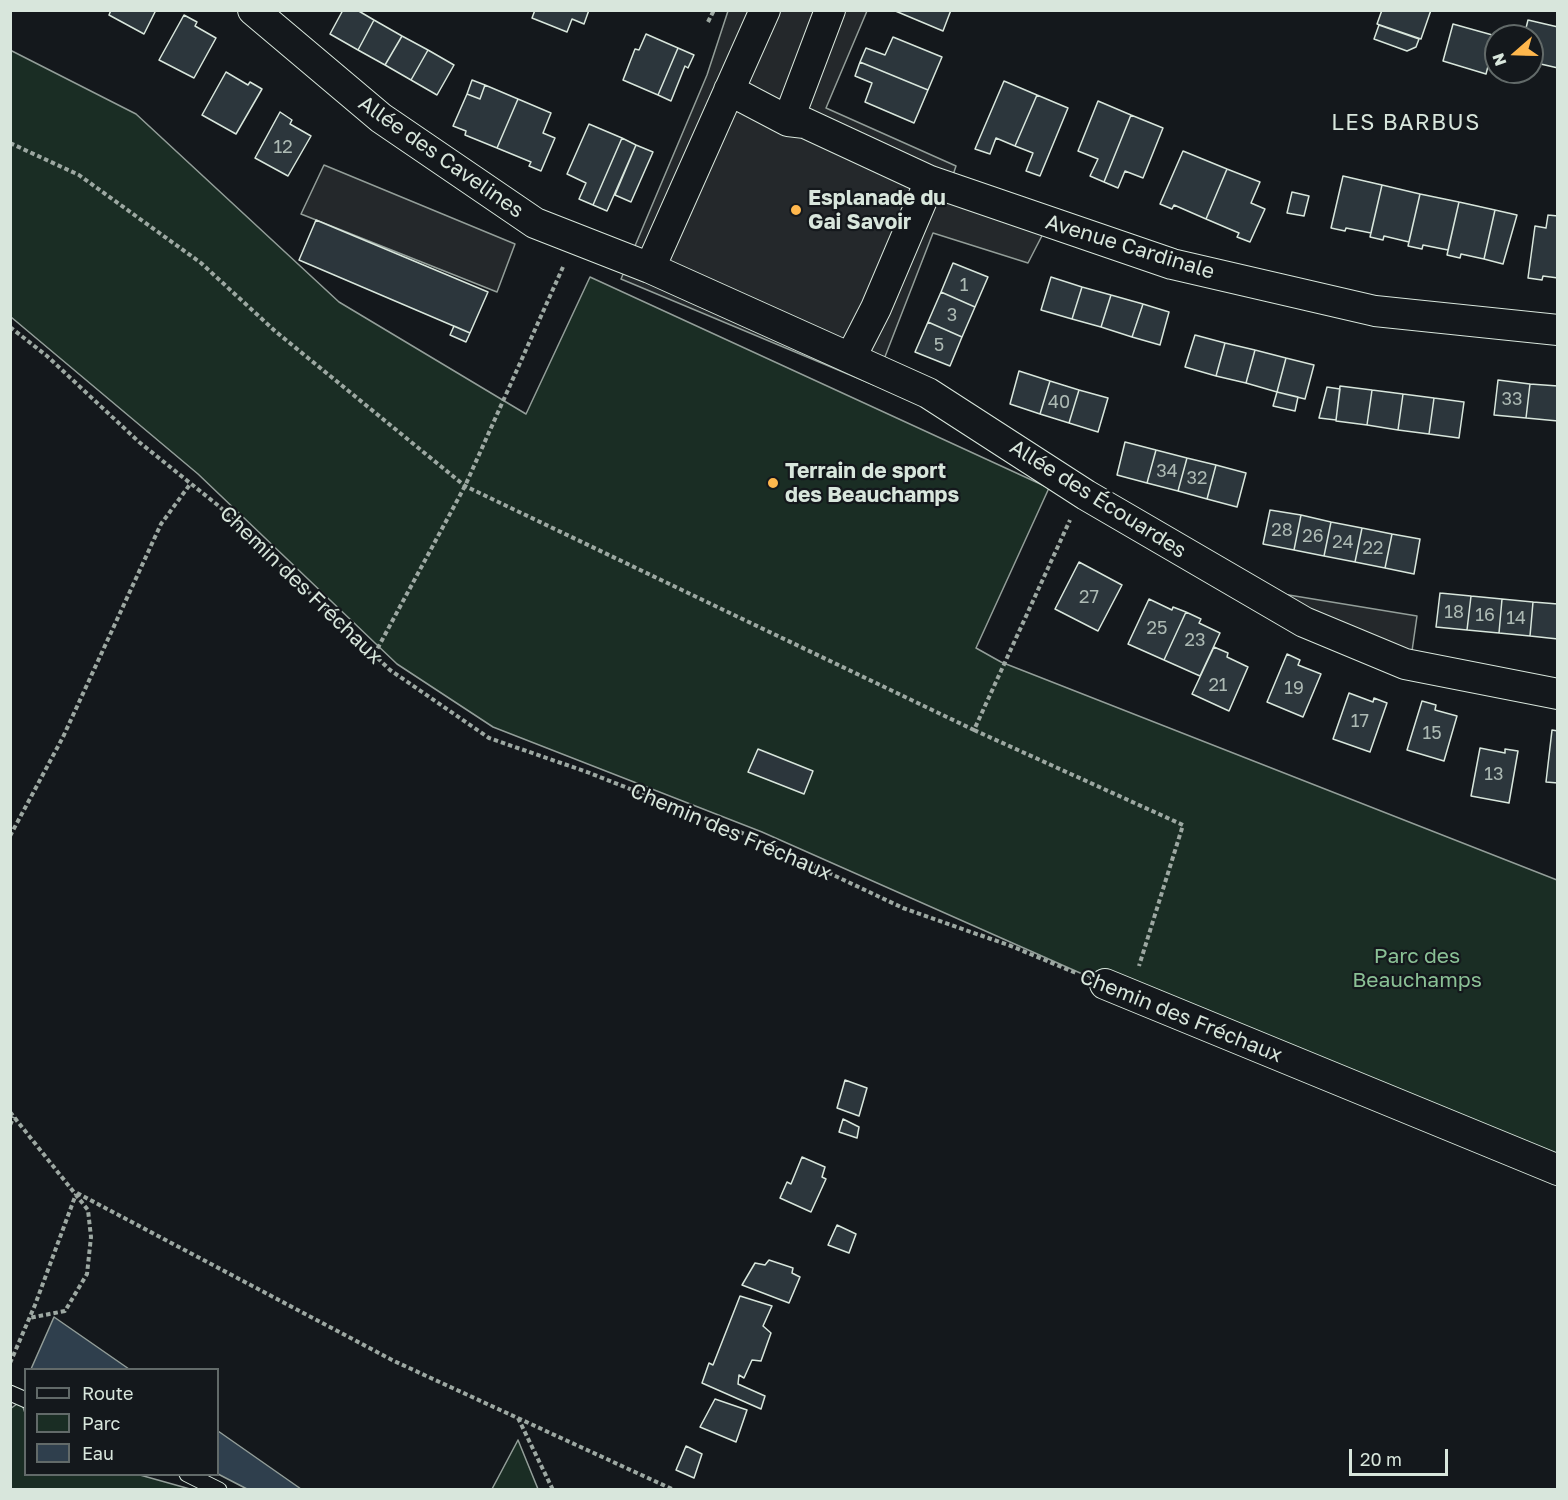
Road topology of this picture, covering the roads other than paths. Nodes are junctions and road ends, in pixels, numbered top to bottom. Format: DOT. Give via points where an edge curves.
graph roads {
  1 [pos="253,10"];
  2 [pos="765,10"];
  3 [pos="830,10"];
  4 [pos="729,90"];
  5 [pos="788,121"];
  6 [pos="930,181"];
  7 [pos="650,268"];
  8 [pos="1557,330"];
  9 [pos="851,357"];
  10 [pos="1557,694"];
  11 [pos="1117,990"];
  12 [pos="1557,1170"];
  13 [pos="10,1393"];
  14 [pos="24,1399"];
  15 [pos="191,1476"];
  16 [pos="219,1490"];
  1 -- 7 [label="street, Allée des Cavelines" via="381,118 536,224"];
  2 -- 4 [label="street"];
  3 -- 5 [label="street"];
  4 -- 5 [label="street, Avenue Cardinale"];
  4 -- 7 [label="street"];
  5 -- 6 [label="street, Avenue Cardinale" via="805,123"];
  6 -- 8 [label="street, Avenue Cardinale" via="1183,267 1375,311"];
  6 -- 9 [label="street"];
  7 -- 9 [label="street, Allée des Écouardes"];
  9 -- 10 [label="street, Allée des Écouardes" via="928,393 1083,492 1306,623 1405,664"];
  11 -- 12 [label="street, Chemin des Fréchaux"];
  13 -- 14 [label="lane"];
  15 -- 16 [label="lane"];
}
